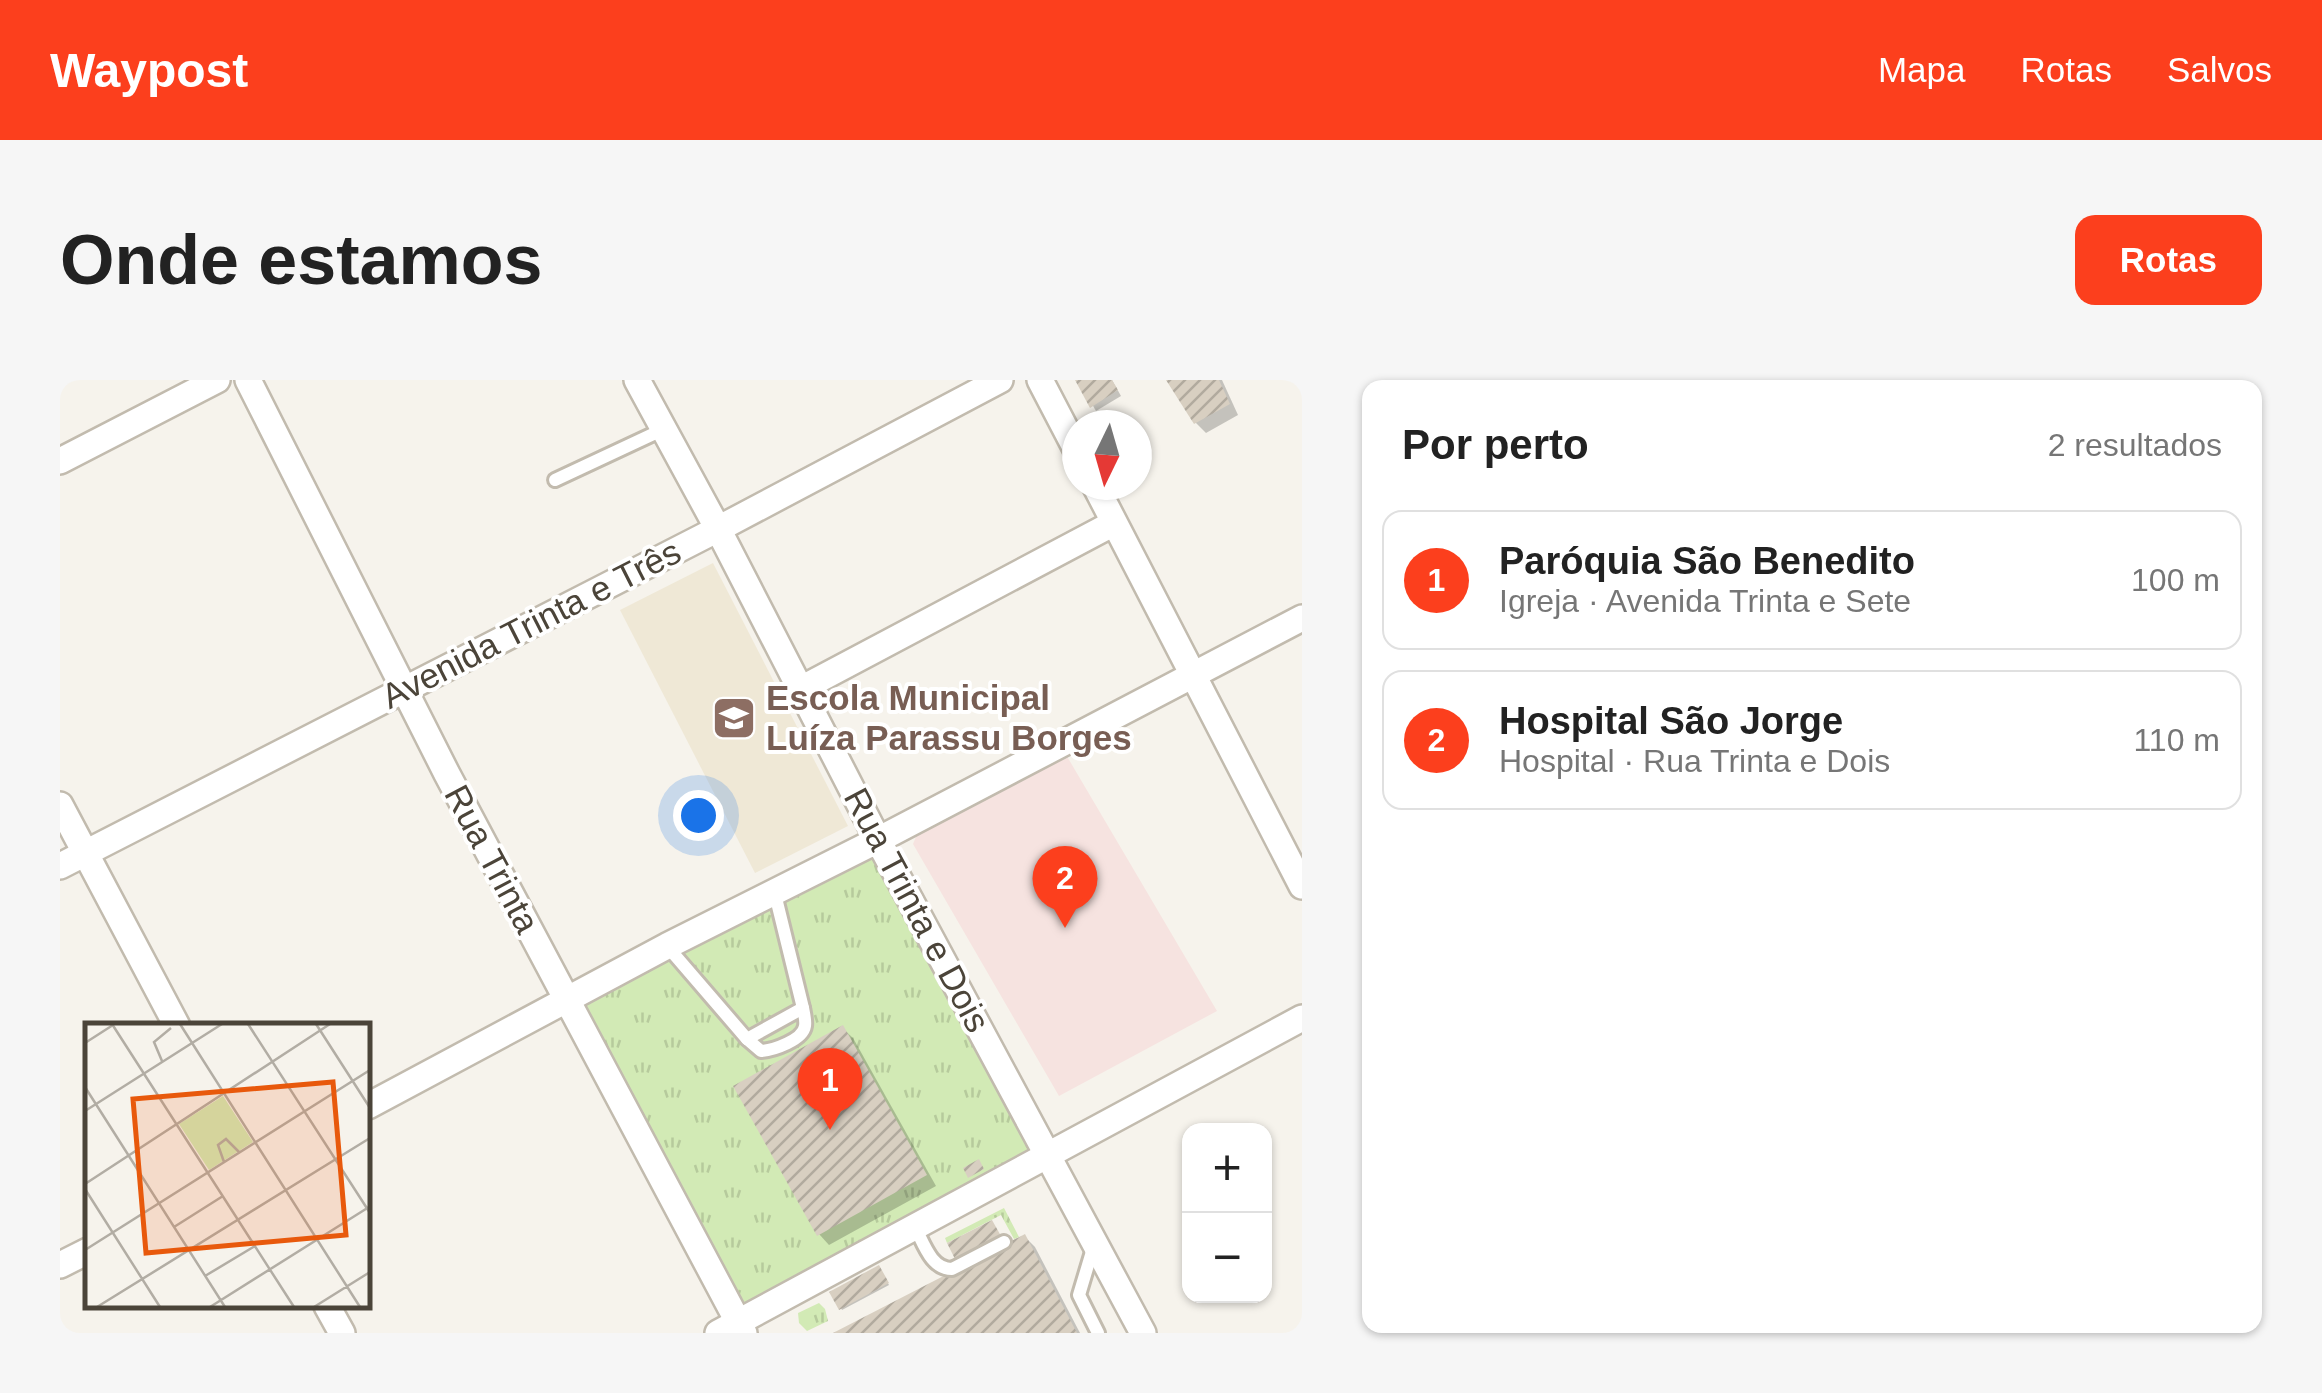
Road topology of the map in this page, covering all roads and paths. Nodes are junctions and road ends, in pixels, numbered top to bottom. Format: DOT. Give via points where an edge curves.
graph roads {
  1 [pos="217,380"];
  2 [pos="248,380"];
  3 [pos="638,380"];
  4 [pos="1000,380"];
  5 [pos="1040,380"];
  6 [pos="1062,423"];
  7 [pos="664,429"];
  8 [pos="60,461"];
  9 [pos="555,480"];
  10 [pos="1102,500"];
  11 [pos="1114,522"];
  12 [pos="718,528"];
  13 [pos="1302,618"];
  14 [pos="1191,674"];
  15 [pos="404,689"];
  16 [pos="800,690"];
  17 [pos="60,805"];
  18 [pos="878,840"];
  19 [pos="85,853"];
  20 [pos="60,866"];
  21 [pos="1302,886"];
  22 [pos="775,894"];
  23 [pos="667,946"];
  24 [pos="567,1000"];
  25 [pos="804,1008"];
  26 [pos="1302,1018"];
  27 [pos="175,1023"];
  28 [pos="746,1039"];
  29 [pos="370,1105"];
  30 [pos="1049,1156"];
  31 [pos="915,1227"];
  32 [pos="1004,1242"];
  33 [pos="1095,1242"];
  34 [pos="85,1252"];
  35 [pos="60,1265"];
  36 [pos="328,1308"];
  37 [pos="733,1330"];
  38 [pos="342,1333"];
  39 [pos="1098,1333"];
  40 [pos="1143,1333"];
  1 -- 8 [label="street"];
  2 -- 15 [label="street, Rua Trinta"];
  3 -- 7 [label="street, Rua Trinta e Dois"];
  4 -- 12 [label="street, Avenida Trinta e Três"];
  5 -- 6 [label="street"];
  7 -- 9 [label="lane"];
  7 -- 12 [label="street, Rua Trinta e Dois"];
  10 -- 11 [label="street"];
  11 -- 14 [label="street"];
  11 -- 16 [label="street"];
  12 -- 15 [label="street, Avenida Trinta e Três"];
  12 -- 16 [label="street, Rua Trinta e Dois"];
  13 -- 14 [label="street"];
  14 -- 18 [label="street"];
  14 -- 21 [label="street"];
  15 -- 19 [label="street, Avenida Trinta e Três"];
  15 -- 24 [label="street, Rua Trinta"];
  16 -- 18 [label="street, Rua Trinta e Dois"];
  17 -- 19 [label="street"];
  18 -- 22 [label="street"];
  18 -- 30 [label="street, Rua Trinta e Dois"];
  19 -- 20 [label="street, Avenida Trinta e Três"];
  19 -- 27 [label="street"];
  22 -- 23 [label="street"];
  22 -- 25 [label="lane"];
  23 -- 24 [label="street"];
  23 -- 28 [label="lane"];
  24 -- 29 [label="street"];
  24 -- 37 [label="street, Rua Trinta"];
  25 -- 28 [label="lane"];
  25 -- 28 [label="lane" via="802,1034 761,1051"];
  26 -- 30 [label="street"];
  30 -- 31 [label="street"];
  30 -- 33 [label="street, Rua Trinta e Dois"];
  31 -- 32 [label="lane" via="944,1269"];
  31 -- 37 [label="street"];
  33 -- 39 [label="lane" via="1079,1295"];
  33 -- 40 [label="street, Rua Trinta e Dois"];
  34 -- 35 [label="street"];
  36 -- 38 [label="street"];
}
